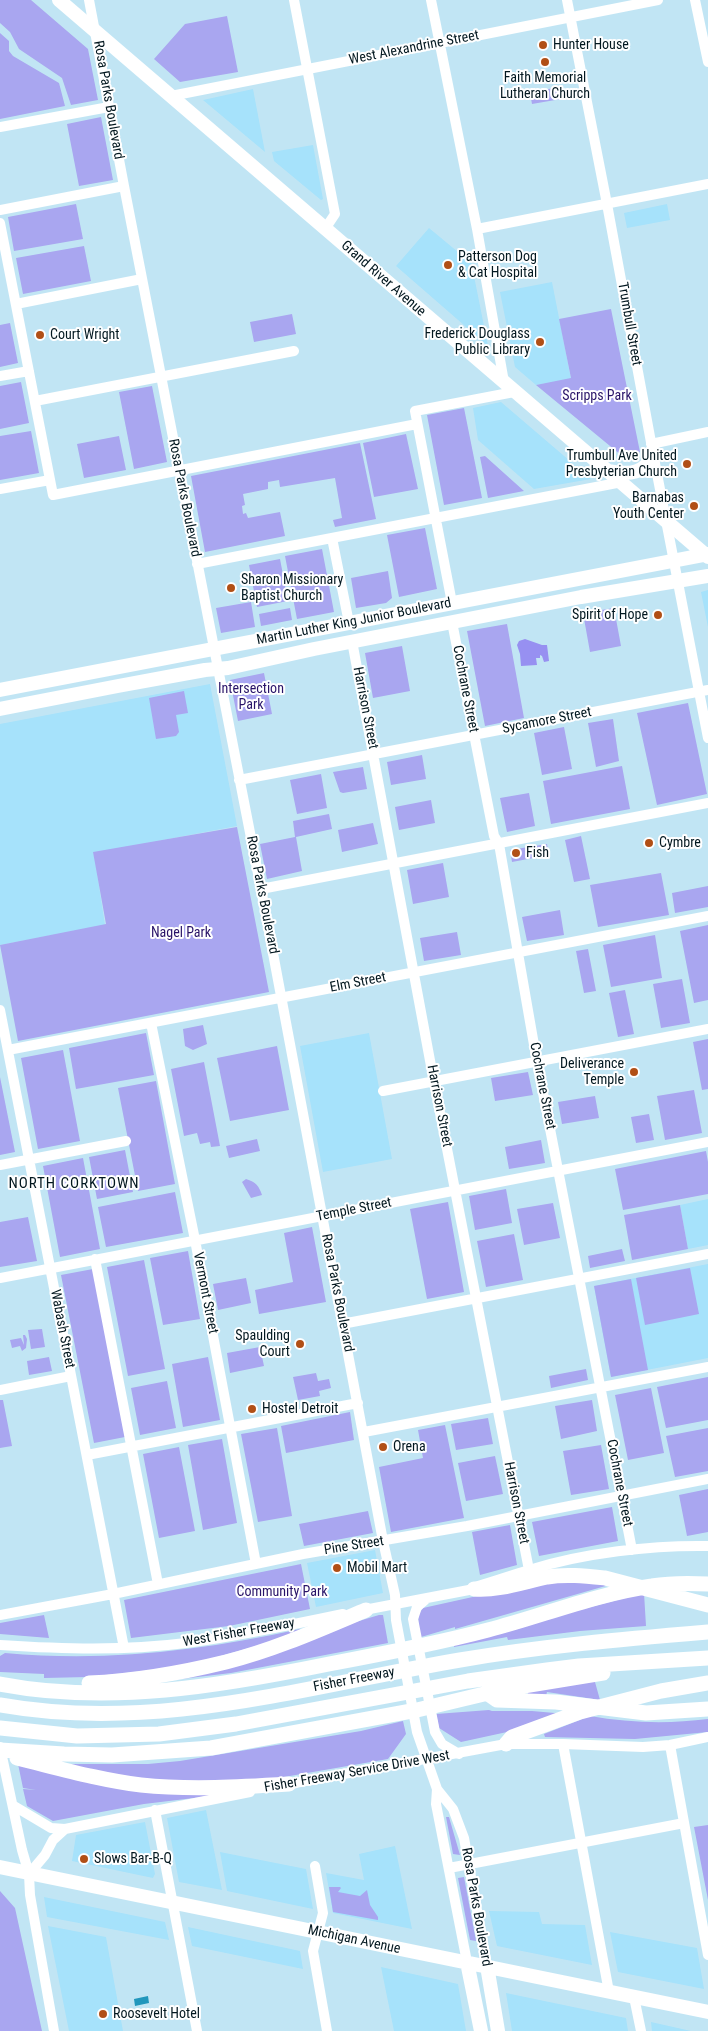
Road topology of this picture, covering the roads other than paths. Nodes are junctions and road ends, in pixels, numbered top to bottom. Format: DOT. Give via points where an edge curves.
graph roads {
  1 [pos="59,0"];
  2 [pos="89,0"];
  3 [pos="294,0"];
  4 [pos="431,0"];
  5 [pos="566,0"];
  6 [pos="658,0"];
  7 [pos="696,0"];
  8 [pos="570,17"];
  9 [pos="95,31"];
  10 [pos="440,43"];
  11 [pos="708,62"];
  12 [pos="307,69"];
  13 [pos="171,96"];
  14 [pos="109,106"];
  15 [pos="0,128"];
  16 [pos="708,184"];
  17 [pos="124,186"];
  18 [pos="608,204"];
  19 [pos="0,210"];
  20 [pos="0,223"];
  21 [pos="325,229"];
  22 [pos="477,229"];
  23 [pos="4,263"];
  24 [pos="142,279"];
  25 [pos="16,304"];
  26 [pos="294,351"];
  27 [pos="29,371"];
  28 [pos="0,376"];
  29 [pos="161,377"];
  30 [pos="509,387"];
  31 [pos="35,401"];
  32 [pos="417,424"];
  33 [pos="708,432"];
  34 [pos="652,448"];
  35 [pos="179,470"];
  36 [pos="609,471"];
  37 [pos="50,480"];
  38 [pos="622,482"];
  39 [pos="0,489"];
  40 [pos="436,518"];
  41 [pos="666,522"];
  42 [pos="332,538"];
  43 [pos="707,555"];
  44 [pos="674,560"];
  45 [pos="197,564"];
  46 [pos="708,576"];
  47 [pos="574,580"];
  48 [pos="677,580"];
  49 [pos="536,587"];
  50 [pos="582,597"];
  51 [pos="452,603"];
  52 [pos="545,604"];
  53 [pos="414,610"];
  54 [pos="383,616"];
  55 [pos="452,622"];
  56 [pos="349,623"];
  57 [pos="423,627"];
  58 [pos="384,635"];
  59 [pos="352,641"];
  60 [pos="239,644"];
  61 [pos="214,649"];
  62 [pos="244,665"];
  63 [pos="218,670"];
  64 [pos="17,686"];
  65 [pos="0,690"];
  66 [pos="704,691"];
  67 [pos="20,705"];
  68 [pos="0,709"];
  69 [pos="474,735"];
  70 [pos="708,738"];
  71 [pos="373,754"];
  72 [pos="240,780"];
  73 [pos="708,803"];
  74 [pos="499,844"];
  75 [pos="394,864"];
  76 [pos="261,889"];
  77 [pos="708,916"];
  78 [pos="518,953"];
  79 [pos="415,972"];
  80 [pos="280,998"];
  81 [pos="0,1010"];
  82 [pos="151,1023"];
  83 [pos="708,1029"];
  84 [pos="8,1050"];
  85 [pos="537,1062"];
  86 [pos="434,1082"];
  87 [pos="383,1091"];
  88 [pos="126,1141"];
  89 [pos="708,1142"];
  90 [pos="29,1160"];
  91 [pos="0,1165"];
  92 [pos="558,1170"];
  93 [pos="456,1190"];
  94 [pos="322,1216"];
  95 [pos="195,1240"];
  96 [pos="708,1254"];
  97 [pos="95,1260"];
  98 [pos="50,1268"];
  99 [pos="0,1278"];
  100 [pos="580,1279"];
  101 [pos="476,1298"];
  102 [pos="342,1324"];
  103 [pos="708,1367"];
  104 [pos="71,1376"];
  105 [pos="601,1387"];
  106 [pos="0,1390"];
  107 [pos="358,1402"];
  108 [pos="498,1407"];
  109 [pos="230,1427"];
  110 [pos="364,1432"];
  111 [pos="132,1446"];
  112 [pos="87,1455"];
  113 [pos="708,1479"];
  114 [pos="621,1496"];
  115 [pos="518,1516"];
  116 [pos="383,1541"];
  117 [pos="708,1546"];
  118 [pos="632,1550"];
  119 [pos="256,1564"];
  120 [pos="529,1570"];
  121 [pos="158,1584"];
  122 [pos="708,1584"];
  123 [pos="474,1588"];
  124 [pos="113,1594"];
  125 [pos="428,1598"];
  126 [pos="706,1604"];
  127 [pos="395,1605"];
  128 [pos="366,1610"];
  129 [pos="0,1615"];
  130 [pos="708,1632"];
  131 [pos="0,1645"];
  132 [pos="124,1648"];
  133 [pos="708,1658"];
  134 [pos="669,1662"];
  135 [pos="708,1683"];
  136 [pos="3,1684"];
  137 [pos="487,1693"];
  138 [pos="0,1706"];
  139 [pos="708,1709"];
  140 [pos="0,1728"];
  141 [pos="708,1737"];
  142 [pos="506,1744"];
  143 [pos="563,1744"];
  144 [pos="670,1744"];
  145 [pos="3,1749"];
  146 [pos="459,1754"];
  147 [pos="426,1760"];
  148 [pos="289,1784"];
  149 [pos="437,1789"];
  150 [pos="14,1806"];
  151 [pos="155,1810"];
  152 [pos="684,1823"];
  153 [pos="65,1829"];
  154 [pos="581,1843"];
  155 [pos="469,1864"];
  156 [pos="314,1866"];
  157 [pos="0,1867"];
  158 [pos="449,1868"];
  159 [pos="29,1874"];
  160 [pos="172,1902"];
  161 [pos="318,1932"];
  162 [pos="708,1955"];
  163 [pos="467,1962"];
  164 [pos="487,1966"];
  165 [pos="609,1992"];
  166 [pos="634,1997"];
  167 [pos="708,2012"];
  168 [pos="54,2031"];
  169 [pos="196,2031"];
  170 [pos="327,2031"];
  171 [pos="481,2031"];
  172 [pos="496,2031"];
  173 [pos="641,2031"];
  1 -- 9 [label="main road, Grand River Avenue"];
  2 -- 9 [label="street, Rosa Parks Boulevard"];
  3 -- 12 [label="street"];
  4 -- 10 [label="street"];
  5 -- 8 [label="street, Trumbull Street"];
  6 -- 8 [label="street, West Alexandrine Street"];
  7 -- 11 [label="street"];
  8 -- 10 [label="street, West Alexandrine Street"];
  8 -- 18 [label="street, Trumbull Street"];
  9 -- 13 [label="main road, Grand River Avenue"];
  9 -- 14 [label="street, Rosa Parks Boulevard"];
  10 -- 12 [label="street, West Alexandrine Street"];
  10 -- 22 [label="street"];
  12 -- 13 [label="street, West Alexandrine Street"];
  12 -- 21 [label="street" via="335,214"];
  13 -- 21 [label="main road, Grand River Avenue"];
  14 -- 15 [label="street"];
  14 -- 17 [label="street, Rosa Parks Boulevard"];
  16 -- 18 [label="street"];
  17 -- 19 [label="street"];
  17 -- 24 [label="street, Rosa Parks Boulevard"];
  18 -- 22 [label="street"];
  18 -- 34 [label="street, Trumbull Street"];
  20 -- 23 [label="street"];
  21 -- 30 [label="main road, Grand River Avenue"];
  22 -- 30 [label="street"];
  23 -- 25 [label="street"];
  24 -- 25 [label="street"];
  24 -- 29 [label="street, Rosa Parks Boulevard"];
  25 -- 27 [label="street"];
  26 -- 29 [label="street"];
  27 -- 28 [label="street"];
  27 -- 31 [label="street"];
  29 -- 31 [label="street"];
  29 -- 35 [label="street, Rosa Parks Boulevard"];
  30 -- 32 [label="street" via="415,411"];
  30 -- 36 [label="main road, Grand River Avenue"];
  31 -- 37 [label="street"];
  32 -- 35 [label="street"];
  32 -- 40 [label="street"];
  33 -- 34 [label="street"];
  34 -- 36 [label="main road" via="650,461 640,470 625,473"];
  34 -- 41 [label="street, Trumbull Street"];
  35 -- 37 [label="street" via="53,495"];
  35 -- 45 [label="street, Rosa Parks Boulevard"];
  36 -- 38 [label="main road, Grand River Avenue"];
  37 -- 39 [label="street"];
  38 -- 40 [label="street"];
  38 -- 41 [label="main road, Grand River Avenue"];
  40 -- 42 [label="street"];
  40 -- 51 [label="street"];
  41 -- 43 [label="main road, Grand River Avenue"];
  41 -- 44 [label="street, Trumbull Street"];
  42 -- 45 [label="street"];
  42 -- 56 [label="street"];
  43 -- 44 [label="main road, Martin Luther King Junior Boulevard"];
  44 -- 47 [label="main road, Martin Luther King Junior Boulevard"];
  44 -- 48 [label="street, Trumbull Street"];
  45 -- 61 [label="street, Rosa Parks Boulevard"];
  46 -- 48 [label="main road, Martin Luther King Junior Boulevard"];
  47 -- 49 [label="main road, Martin Luther King Junior Boulevard"];
  47 -- 50 [label="main road" via="567,587 567,592"];
  48 -- 50 [label="main road, Martin Luther King Junior Boulevard"];
  48 -- 66 [label="street, Trumbull Street"];
  49 -- 51 [label="main road, Martin Luther King Junior Boulevard"];
  49 -- 52 [label="main road" via="551,592 552,597"];
  50 -- 52 [label="main road, Martin Luther King Junior Boulevard"];
  51 -- 53 [label="main road, Martin Luther King Junior Boulevard"];
  52 -- 55 [label="main road, Martin Luther King Junior Boulevard"];
  53 -- 54 [label="main road, Martin Luther King Junior Boulevard"];
  53 -- 57 [label="main road" via="411,620"];
  54 -- 56 [label="main road, Martin Luther King Junior Boulevard"];
  54 -- 58 [label="main road" via="390,620 392,628"];
  55 -- 57 [label="main road, Martin Luther King Junior Boulevard"];
  55 -- 69 [label="street, Cochrane Street"];
  56 -- 60 [label="main road, Martin Luther King Junior Boulevard"];
  57 -- 58 [label="main road, Martin Luther King Junior Boulevard"];
  58 -- 59 [label="main road, Martin Luther King Junior Boulevard"];
  59 -- 62 [label="main road, Martin Luther King Junior Boulevard"];
  59 -- 71 [label="street, Harrison Street"];
  60 -- 61 [label="main road, Martin Luther King Junior Boulevard"];
  60 -- 62 [label="main road" via="233,656"];
  61 -- 63 [label="street, Rosa Parks Boulevard"];
  61 -- 64 [label="main road, Martin Luther King Junior Boulevard"];
  62 -- 63 [label="main road, Martin Luther King Junior Boulevard"];
  63 -- 67 [label="main road, Martin Luther King Junior Boulevard"];
  63 -- 72 [label="street, Rosa Parks Boulevard"];
  64 -- 65 [label="main road, Martin Luther King Junior Boulevard"];
  64 -- 67 [label="main road" via="9,699"];
  66 -- 69 [label="street, Sycamore Street"];
  66 -- 70 [label="street, Trumbull Street"];
  67 -- 68 [label="main road, Martin Luther King Junior Boulevard"];
  69 -- 71 [label="street, Sycamore Street"];
  69 -- 74 [label="street, Cochrane Street" via="494,836"];
  71 -- 72 [label="street, Sycamore Street"];
  71 -- 75 [label="street, Harrison Street"];
  72 -- 76 [label="street, Rosa Parks Boulevard"];
  73 -- 74 [label="street"];
  74 -- 75 [label="street"];
  74 -- 78 [label="street, Cochrane Street"];
  75 -- 76 [label="street"];
  75 -- 79 [label="street, Harrison Street"];
  76 -- 80 [label="street, Rosa Parks Boulevard"];
  77 -- 78 [label="street, Elm Street"];
  78 -- 79 [label="street, Elm Street"];
  78 -- 85 [label="street, Cochrane Street"];
  79 -- 80 [label="street, Elm Street"];
  79 -- 86 [label="street, Harrison Street"];
  80 -- 82 [label="street, Elm Street"];
  80 -- 94 [label="street, Rosa Parks Boulevard"];
  81 -- 84 [label="street, Wabash Street"];
  82 -- 84 [label="street, Elm Street"];
  82 -- 95 [label="street, Vermont Street"];
  83 -- 85 [label="street"];
  84 -- 90 [label="street, Wabash Street"];
  85 -- 86 [label="street"];
  85 -- 92 [label="street, Cochrane Street"];
  86 -- 87 [label="street"];
  86 -- 93 [label="street, Harrison Street"];
  88 -- 90 [label="street"];
  89 -- 92 [label="street, Temple Street"];
  90 -- 91 [label="street"];
  90 -- 98 [label="street, Wabash Street"];
  92 -- 93 [label="street, Temple Street"];
  92 -- 100 [label="street, Cochrane Street"];
  93 -- 94 [label="street, Temple Street"];
  93 -- 101 [label="street, Harrison Street"];
  94 -- 95 [label="street, Temple Street"];
  94 -- 102 [label="street, Rosa Parks Boulevard"];
  95 -- 97 [label="street, Temple Street"];
  95 -- 109 [label="street, Vermont Street"];
  96 -- 100 [label="street"];
  97 -- 98 [label="street, Temple Street"];
  97 -- 111 [label="street"];
  98 -- 99 [label="street, Temple Street"];
  98 -- 104 [label="street, Wabash Street"];
  100 -- 101 [label="street"];
  100 -- 105 [label="street, Cochrane Street"];
  101 -- 102 [label="street"];
  101 -- 108 [label="street, Harrison Street"];
  102 -- 107 [label="street, Rosa Parks Boulevard"];
  103 -- 105 [label="street"];
  104 -- 106 [label="street"];
  104 -- 112 [label="street, Wabash Street"];
  105 -- 108 [label="street"];
  105 -- 114 [label="street, Cochrane Street"];
  107 -- 109 [label="street"];
  107 -- 110 [label="street, Rosa Parks Boulevard"];
  108 -- 110 [label="street"];
  108 -- 115 [label="street, Harrison Street"];
  109 -- 111 [label="street"];
  109 -- 119 [label="street, Vermont Street"];
  110 -- 116 [label="street, Rosa Parks Boulevard"];
  111 -- 112 [label="street"];
  111 -- 121 [label="street"];
  112 -- 124 [label="street, Wabash Street"];
  113 -- 114 [label="street, Pine Street"];
  114 -- 115 [label="street, Pine Street"];
  114 -- 118 [label="street, Cochrane Street"];
  115 -- 116 [label="street, Pine Street"];
  115 -- 120 [label="street, Harrison Street"];
  116 -- 119 [label="street, Pine Street"];
  116 -- 127 [label="street, Rosa Parks Boulevard"];
  117 -- 118 [label="street"];
  118 -- 120 [label="street"];
  119 -- 121 [label="street, Pine Street"];
  120 -- 123 [label="street, West Fisher Freeway"];
  121 -- 124 [label="street, Pine Street"];
  122 -- 136 [label="highway" via="675,1583 630,1590 434,1643 221,1685 129,1693 76,1692"];
  123 -- 125 [label="street, West Fisher Freeway"];
  123 -- 126 [label="highway" via="487,1590 549,1577 604,1578"];
  124 -- 129 [label="street, Pine Street"];
  124 -- 132 [label="street, Wabash Street"];
  125 -- 127 [label="street, West Fisher Freeway"];
  125 -- 146 [label="street" via="416,1607 413,1619 434,1728 442,1744"];
  127 -- 128 [label="street, West Fisher Freeway"];
  127 -- 147 [label="street, Rosa Parks Boulevard" via="417,1732"];
  128 -- 132 [label="street, West Fisher Freeway" via="228,1637"];
  128 -- 136 [label="highway" via="311,1633 212,1665 116,1682"];
  130 -- 138 [label="highway, Fisher Freeway" via="563,1645 479,1657 230,1704 176,1711 67,1713"];
  131 -- 132 [label="street, West Fisher Freeway" via="54,1649"];
  133 -- 134 [label="highway, Fisher Freeway"];
  134 -- 137 [label="highway"];
  134 -- 140 [label="highway, Fisher Freeway" via="579,1666 468,1681 236,1724 168,1733 77,1736"];
  135 -- 142 [label="highway" via="580,1712 512,1738"];
  137 -- 139 [label="highway" via="497,1700 556,1702 646,1713"];
  137 -- 145 [label="highway" via="417,1710 211,1748 112,1755"];
  141 -- 144 [label="street, Fisher Freeway Service Drive West"];
  142 -- 143 [label="street, Fisher Freeway Service Drive West"];
  142 -- 146 [label="street, Fisher Freeway Service Drive West"];
  143 -- 144 [label="street, Fisher Freeway Service Drive West" via="643,1747"];
  143 -- 154 [label="street"];
  144 -- 152 [label="street"];
  145 -- 148 [label="highway" via="17,1758 139,1784 194,1788"];
  145 -- 150 [label="street"];
  146 -- 147 [label="street, Fisher Freeway Service Drive West"];
  147 -- 148 [label="street, Fisher Freeway Service Drive West"];
  147 -- 149 [label="street, Rosa Parks Boulevard"];
  148 -- 151 [label="street, Fisher Freeway Service Drive West"];
  149 -- 155 [label="street, Rosa Parks Boulevard" via="453,1809"];
  149 -- 158 [label="street, Rosa Parks Boulevard" via="436,1804"];
  150 -- 153 [label="street" via="51,1828"];
  150 -- 159 [label="street"];
  151 -- 153 [label="street, Fisher Freeway Service Drive West"];
  151 -- 160 [label="street"];
  152 -- 154 [label="street"];
  152 -- 162 [label="street"];
  153 -- 159 [label="street"];
  154 -- 155 [label="street"];
  154 -- 165 [label="street"];
  155 -- 158 [label="street"];
  155 -- 164 [label="street, Rosa Parks Boulevard"];
  156 -- 161 [label="street" via="323,1913"];
  157 -- 159 [label="main road, Michigan Avenue"];
  158 -- 163 [label="street, Rosa Parks Boulevard"];
  159 -- 160 [label="main road, Michigan Avenue"];
  159 -- 168 [label="street"];
  160 -- 161 [label="main road, Michigan Avenue"];
  160 -- 169 [label="street"];
  161 -- 163 [label="main road, Michigan Avenue"];
  161 -- 170 [label="street" via="313,1951"];
  163 -- 164 [label="main road, Michigan Avenue"];
  163 -- 171 [label="main road, Rosa Parks Boulevard"];
  164 -- 165 [label="main road, Michigan Avenue"];
  164 -- 172 [label="main road, Rosa Parks Boulevard"];
  165 -- 166 [label="main road, Michigan Avenue"];
  166 -- 167 [label="main road, Michigan Avenue"];
  166 -- 173 [label="street"];
}
